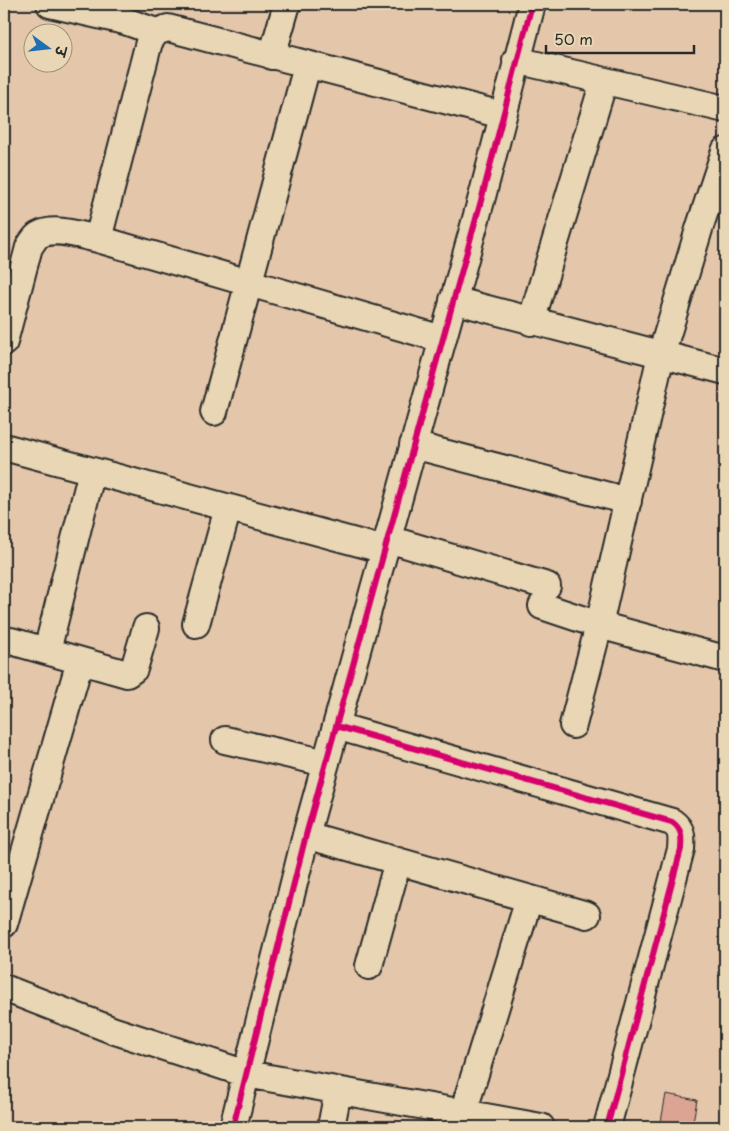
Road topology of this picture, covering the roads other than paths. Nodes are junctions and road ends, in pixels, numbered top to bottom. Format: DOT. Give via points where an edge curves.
graph roads {
  1 [pos="50,4"];
  2 [pos="287,4"];
  3 [pos="532,4"];
  4 [pos="156,32"];
  5 [pos="272,56"];
  6 [pos="516,60"];
  7 [pos="307,66"];
  8 [pos="604,81"];
  9 [pos="725,109"];
  10 [pos="502,115"];
  11 [pos="725,151"];
  12 [pos="98,240"];
  13 [pos="248,283"];
  14 [pos="453,300"];
  15 [pos="531,322"];
  16 [pos="442,340"];
  17 [pos="4,342"];
  18 [pos="661,354"];
  19 [pos="725,371"];
  20 [pos="214,412"];
  21 [pos="413,445"];
  22 [pos="4,447"];
  23 [pos="92,471"];
  24 [pos="628,501"];
  25 [pos="228,508"];
  26 [pos="386,545"];
  27 [pos="196,624"];
  28 [pos="599,625"];
  29 [pos="146,628"];
  30 [pos="4,641"];
  31 [pos="47,651"];
  32 [pos="725,659"];
  33 [pos="80,661"];
  34 [pos="573,725"];
  35 [pos="336,726"];
  36 [pos="225,740"];
  37 [pos="326,763"];
  38 [pos="306,835"];
  39 [pos="398,861"];
  40 [pos="529,898"];
  41 [pos="587,915"];
  42 [pos="4,924"];
  43 [pos="369,966"];
  44 [pos="4,988"];
  45 [pos="247,1074"];
  46 [pos="338,1091"];
  47 [pos="463,1113"];
  48 [pos="233,1127"];
  49 [pos="331,1127"];
  50 [pos="541,1127"];
  51 [pos="607,1127"];
  1 -- 4 [label="street" via="125,21"];
  2 -- 5 [label="street"];
  3 -- 6 [label="street"];
  4 -- 5 [label="street" via="168,28"];
  4 -- 12 [label="street" via="148,42"];
  5 -- 7 [label="street"];
  6 -- 8 [label="street"];
  6 -- 10 [label="street"];
  7 -- 10 [label="street"];
  7 -- 13 [label="street"];
  8 -- 9 [label="street"];
  8 -- 15 [label="street"];
  10 -- 14 [label="street"];
  11 -- 18 [label="street"];
  12 -- 13 [label="street"];
  12 -- 17 [label="street" via="68,233 37,235 29,247"];
  13 -- 16 [label="street"];
  13 -- 20 [label="street"];
  14 -- 15 [label="street"];
  14 -- 16 [label="street"];
  15 -- 18 [label="street"];
  16 -- 21 [label="street"];
  18 -- 19 [label="street"];
  18 -- 24 [label="street"];
  21 -- 24 [label="street"];
  21 -- 26 [label="street"];
  22 -- 23 [label="street"];
  23 -- 25 [label="street"];
  23 -- 31 [label="street"];
  24 -- 28 [label="street"];
  25 -- 26 [label="street"];
  25 -- 27 [label="street"];
  26 -- 28 [label="street" via="544,596"];
  26 -- 35 [label="street"];
  28 -- 32 [label="street"];
  28 -- 34 [label="street"];
  29 -- 33 [label="street" via="134,670 127,674"];
  30 -- 31 [label="street"];
  31 -- 33 [label="street"];
  33 -- 42 [label="street"];
  35 -- 37 [label="street"];
  35 -- 51 [label="street" via="672,822 679,827 681,849"];
  36 -- 37 [label="street"];
  37 -- 38 [label="street"];
  38 -- 39 [label="street"];
  38 -- 45 [label="street"];
  39 -- 40 [label="street"];
  39 -- 43 [label="street"];
  40 -- 41 [label="street"];
  40 -- 47 [label="street"];
  44 -- 45 [label="street" via="112,1030"];
  45 -- 46 [label="street"];
  45 -- 48 [label="street"];
  46 -- 47 [label="street"];
  46 -- 49 [label="street"];
  47 -- 50 [label="street"];
}
